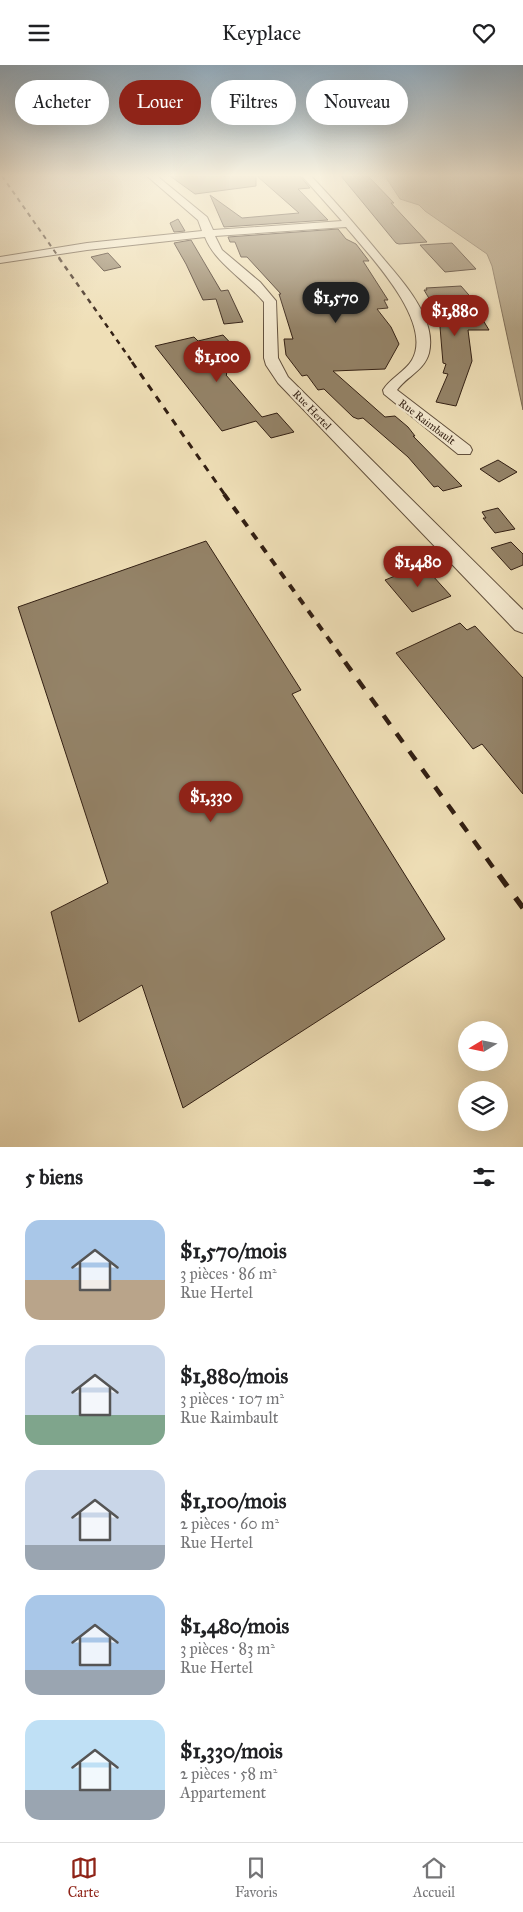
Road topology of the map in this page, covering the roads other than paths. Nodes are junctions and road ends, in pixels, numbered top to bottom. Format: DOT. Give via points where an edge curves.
graph roads {
  1 [pos="206,226"];
  2 [pos="311,226"];
  3 [pos="352,226"];
  4 [pos="208,233"];
  5 [pos="0,260"];
  6 [pos="464,450"];
  7 [pos="523,624"];
  1 -- 4 [label="street, Rue Hertel"];
  2 -- 4 [label="street"];
  3 -- 6 [label="street, Rue Raimbault" via="402,291 423,331 420,358 411,372 392,386 392,394"];
  4 -- 5 [label="street"];
  4 -- 7 [label="street, Rue Hertel" via="222,257 270,301 271,358 283,379"];
}
